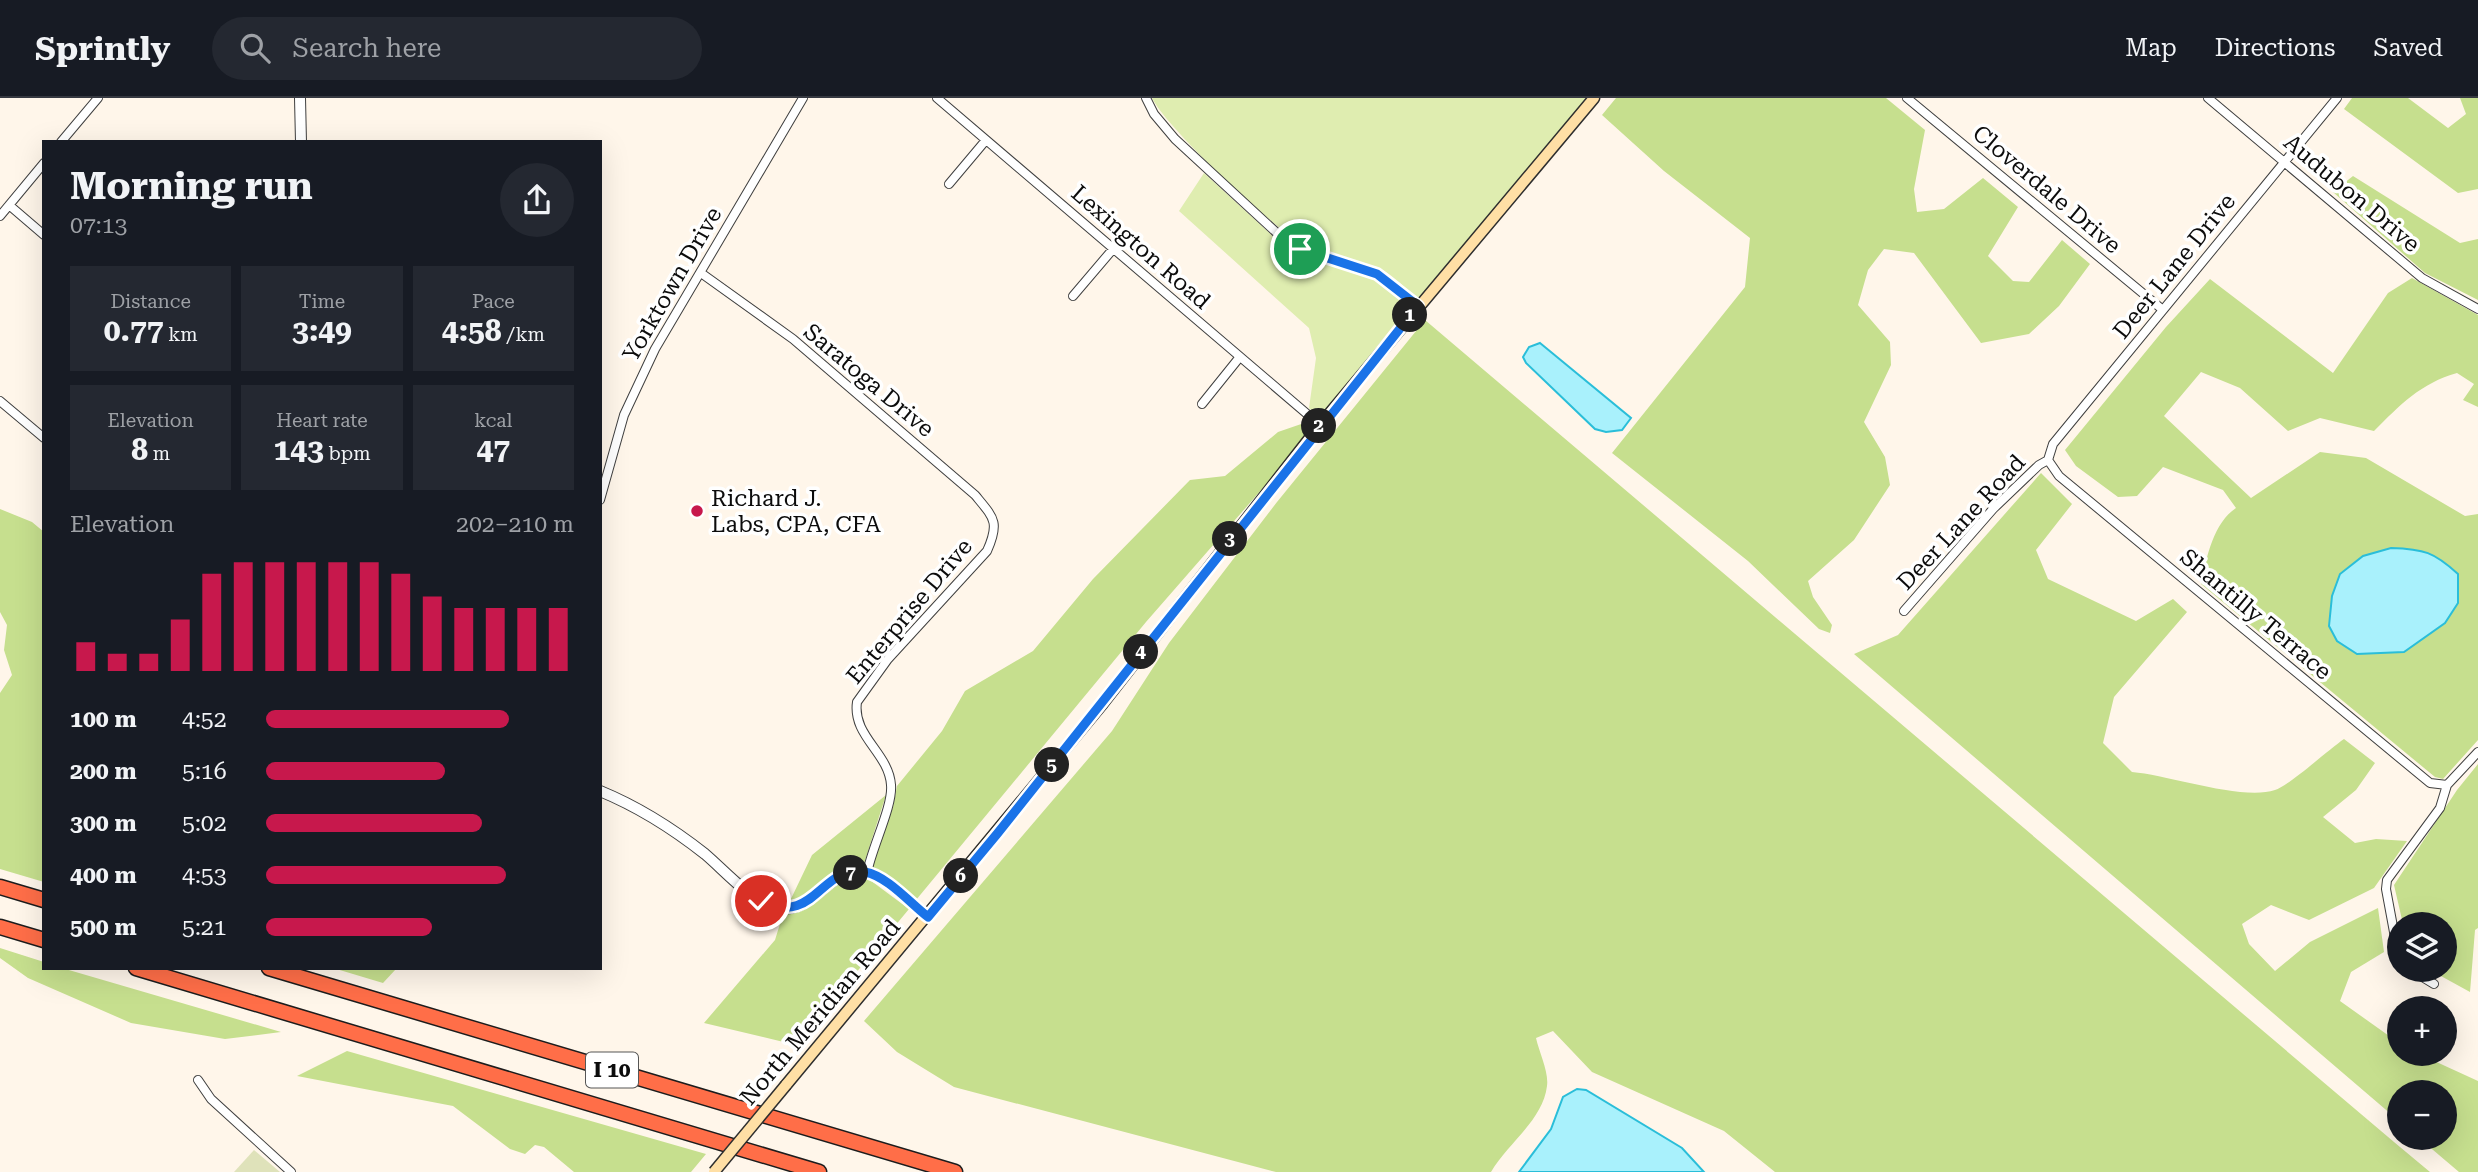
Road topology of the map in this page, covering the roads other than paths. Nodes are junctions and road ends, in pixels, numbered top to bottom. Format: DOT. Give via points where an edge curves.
graph roads {
  1 [pos="98,98"];
  2 [pos="300,98"];
  3 [pos="803,98"];
  4 [pos="936,98"];
  5 [pos="1146,98"];
  6 [pos="1594,98"];
  7 [pos="1907,98"];
  8 [pos="2208,98"];
  9 [pos="2337,98"];
  10 [pos="63,140"];
  11 [pos="301,140"];
  12 [pos="986,140"];
  13 [pos="2284,162"];
  14 [pos="42,165"];
  15 [pos="949,184"];
  16 [pos="9,205"];
  17 [pos="0,216"];
  18 [pos="42,233"];
  19 [pos="1113,249"];
  20 [pos="701,273"];
  21 [pos="1073,296"];
  22 [pos="1418,306"];
  23 [pos="2478,309"];
  24 [pos="2163,310"];
  25 [pos="1239,358"];
  26 [pos="0,401"];
  27 [pos="1202,404"];
  28 [pos="1320,425"];
  29 [pos="42,436"];
  30 [pos="2048,460"];
  31 [pos="602,493"];
  32 [pos="996,531"];
  33 [pos="1904,611"];
  34 [pos="2478,752"];
  35 [pos="2447,785"];
  36 [pos="602,792"];
  37 [pos="867,873"];
  38 [pos="0,887"];
  39 [pos="42,900"];
  40 [pos="2391,912"];
  41 [pos="928,917"];
  42 [pos="0,927"];
  43 [pos="42,939"];
  44 [pos="143,970"];
  45 [pos="277,970"];
  46 [pos="2431,982"];
  47 [pos="2434,984"];
  48 [pos="198,1080"];
  49 [pos="291,1172"];
  50 [pos="715,1172"];
  51 [pos="819,1172"];
  52 [pos="955,1172"];
  1 -- 10 [label="street"];
  2 -- 11 [label="street"];
  3 -- 20 [label="street, Yorktown Drive"];
  4 -- 12 [label="street, Lexington Road"];
  5 -- 22 [label="street" via="1175,139 1278,234 1300,249 1377,274"];
  6 -- 22 [label="main road, North Meridian Road"];
  7 -- 24 [label="street, Cloverdale Drive"];
  8 -- 13 [label="street, Audubon Drive"];
  9 -- 13 [label="street, Deer Lane Drive"];
  12 -- 15 [label="street"];
  12 -- 19 [label="street, Lexington Road"];
  13 -- 23 [label="street, Audubon Drive" via="2422,278"];
  13 -- 24 [label="street, Deer Lane Drive"];
  14 -- 16 [label="street"];
  16 -- 17 [label="street"];
  16 -- 18 [label="street"];
  19 -- 21 [label="street"];
  19 -- 25 [label="street, Lexington Road"];
  20 -- 31 [label="street, Yorktown Drive" via="655,348 624,415"];
  20 -- 32 [label="street, Saratoga Drive" via="793,339 965,486 992,517"];
  22 -- 28 [label="main road, North Meridian Road"];
  24 -- 30 [label="street, Deer Lane Drive" via="2053,444"];
  25 -- 27 [label="street"];
  25 -- 28 [label="street, Lexington Road"];
  26 -- 29 [label="street"];
  28 -- 41 [label="main road, North Meridian Road" via="1103,703"];
  30 -- 33 [label="street, Deer Lane Road" via="1993,509"];
  30 -- 35 [label="street, Shantilly Terrace" via="2059,476 2430,783"];
  32 -- 37 [label="street, Enterprise Drive" via="987,551 888,659 857,702 860,728 891,784"];
  34 -- 35 [label="street"];
  35 -- 40 [label="street" via="2440,808 2386,885"];
  36 -- 37 [label="street" via="658,819 773,906 797,907 838,877"];
  37 -- 41 [label="street"];
  38 -- 39 [label="highway"];
  41 -- 50 [label="main road, North Meridian Road, bridge"];
  42 -- 43 [label="highway"];
  44 -- 51 [label="highway, I 10"];
  45 -- 52 [label="highway, I 10"];
  46 -- 47 [label="street"];
  48 -- 49 [label="street" via="211,1099"];
}
